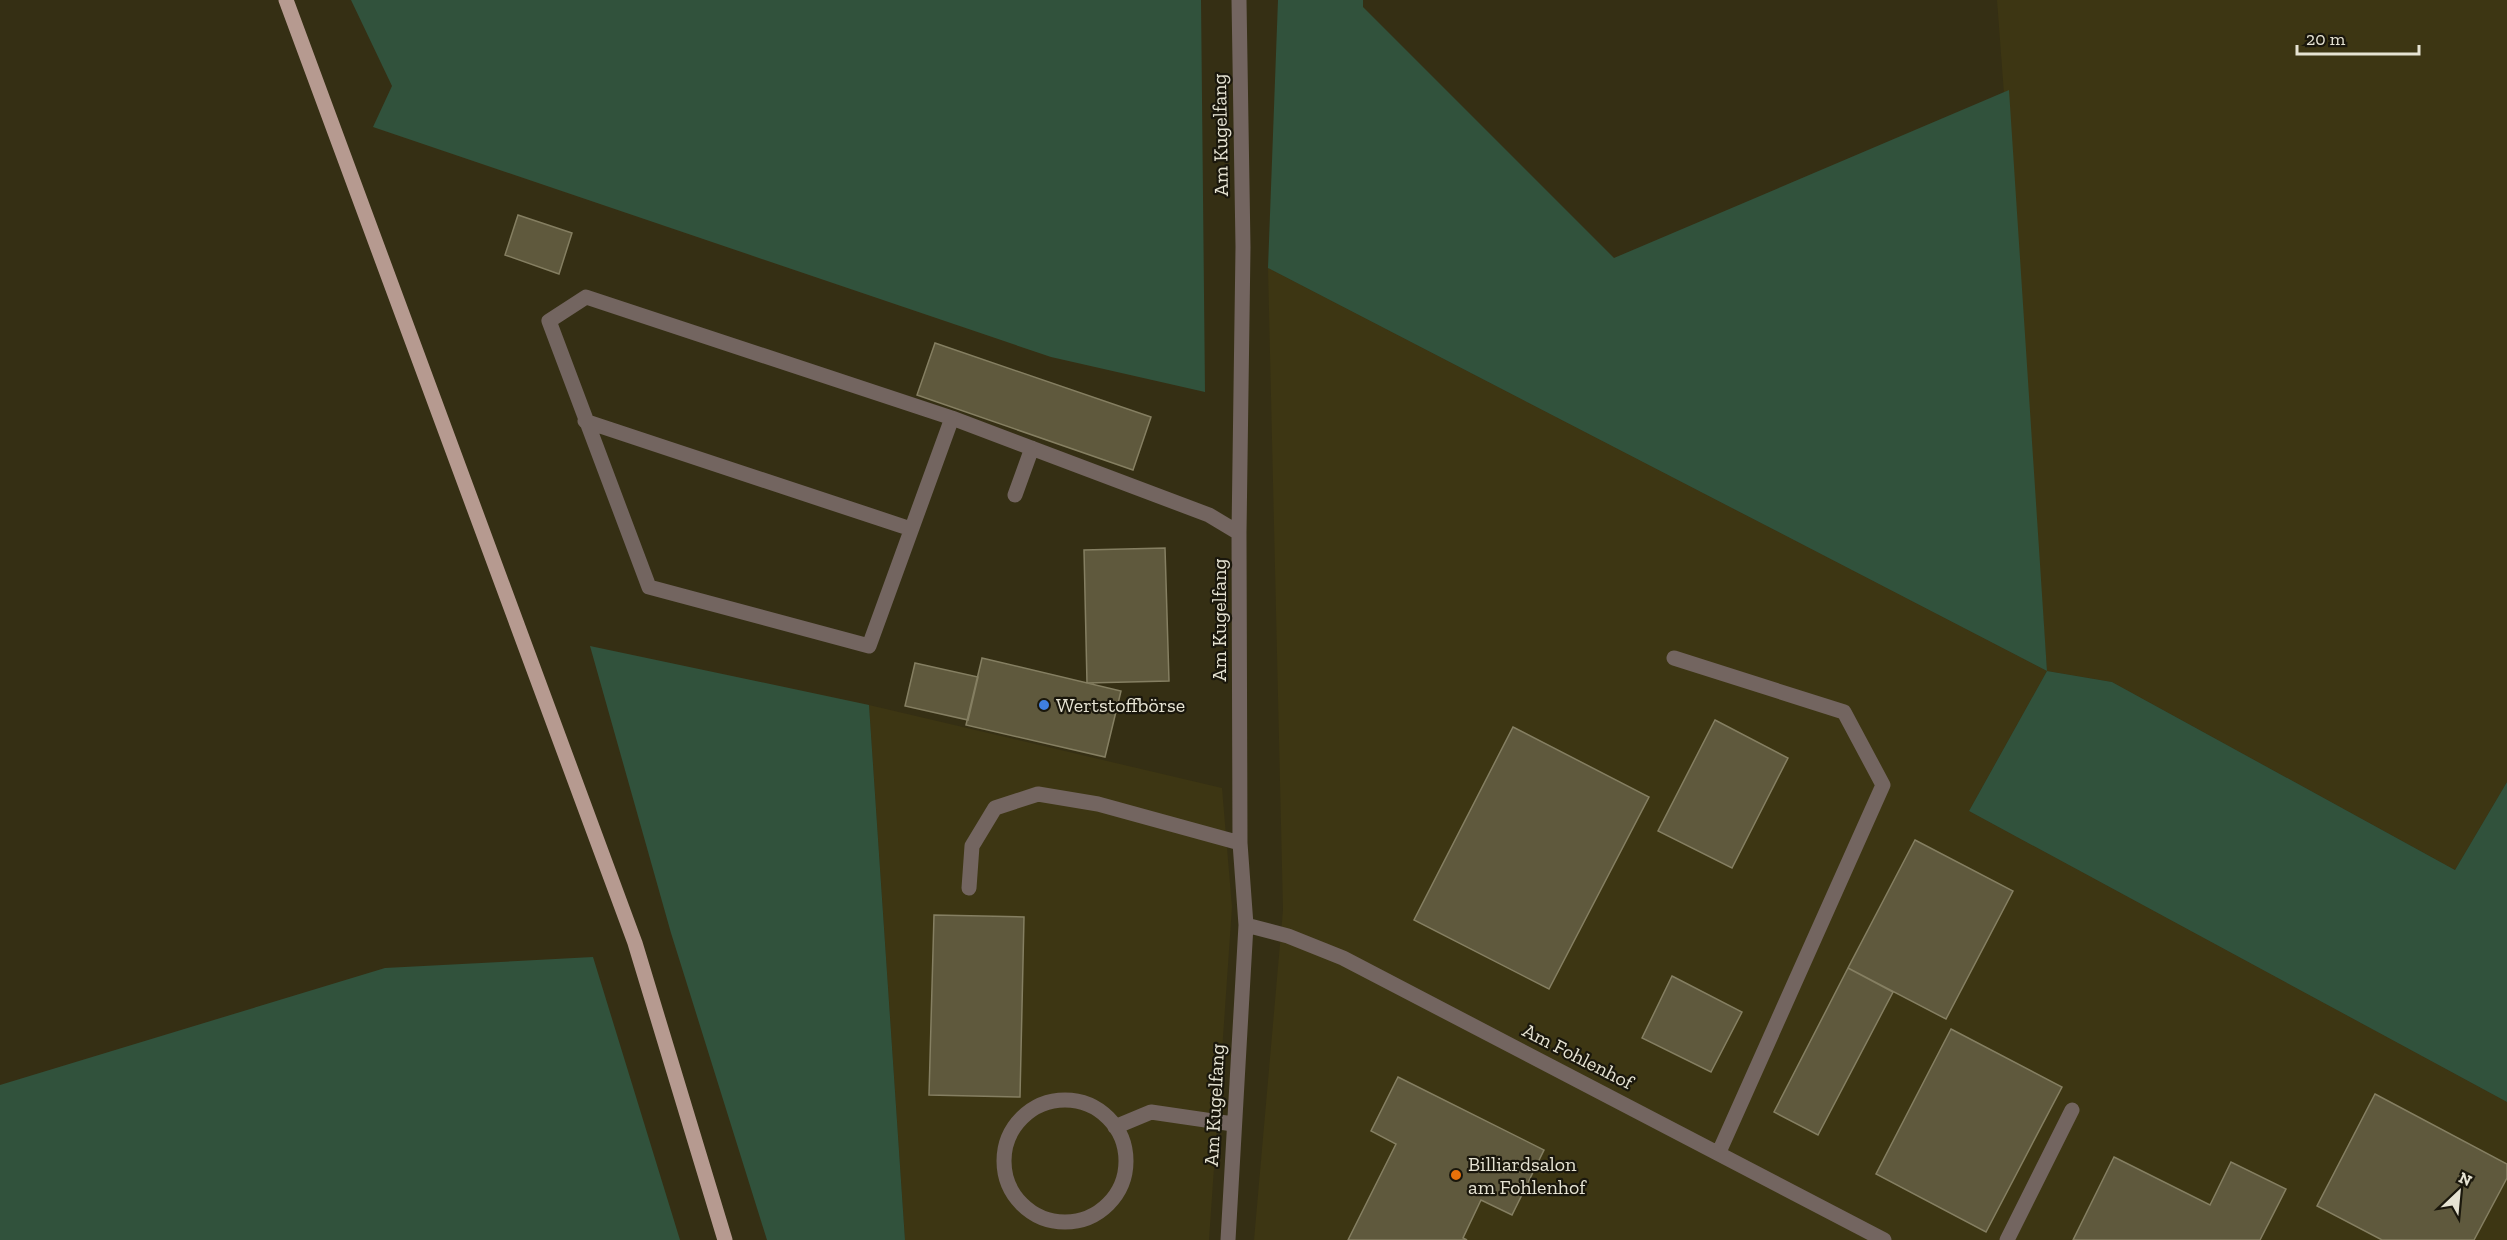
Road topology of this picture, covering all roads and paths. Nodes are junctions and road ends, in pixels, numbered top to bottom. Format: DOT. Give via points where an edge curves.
graph roads {
  1 [pos="286,0"];
  2 [pos="1239,0"];
  3 [pos="952,418"];
  4 [pos="585,421"];
  5 [pos="1032,448"];
  6 [pos="1016,495"];
  7 [pos="912,529"];
  8 [pos="1239,533"];
  9 [pos="1674,658"];
  10 [pos="1240,843"];
  11 [pos="969,888"];
  12 [pos="1246,925"];
  13 [pos="2072,1110"];
  14 [pos="1233,1124"];
  15 [pos="1115,1127"];
  16 [pos="1719,1152"];
  17 [pos="725,1240"];
  18 [pos="1228,1240"];
  19 [pos="1884,1240"];
  20 [pos="2007,1240"];
  1 -- 17 [label="main road" via="635,944"];
  2 -- 8 [label="street, Am Kugelfang" via="1243,247"];
  3 -- 4 [label="street" via="586,297 549,321"];
  3 -- 5 [label="street"];
  3 -- 7 [label="street"];
  4 -- 7 [label="street"];
  4 -- 7 [label="street" via="649,587 869,646"];
  5 -- 6 [label="street"];
  5 -- 8 [label="street" via="1209,515"];
  8 -- 10 [label="street, Am Kugelfang"];
  9 -- 16 [label="street" via="1844,712 1883,785"];
  10 -- 11 [label="street" via="1098,804 1038,794 995,808 972,846"];
  10 -- 12 [label="street, Am Kugelfang"];
  12 -- 14 [label="street, Am Kugelfang"];
  12 -- 16 [label="street, Am Fohlenhof" via="1288,936 1343,958"];
  13 -- 20 [label="street"];
  14 -- 15 [label="street" via="1151,1112"];
  14 -- 18 [label="street, Am Kugelfang"];
  15 -- 15 [label="street" via="1083,1103 1063,1100 1043,1104 1025,1115 1012,1130 1005,1149 1004,1170 1010,1189 1023,1205 1048,1220 1078,1222 1096,1214 1112,1201 1122,1184 1126,1165 1124,1145"];
  16 -- 19 [label="street, Am Fohlenhof"];
}
